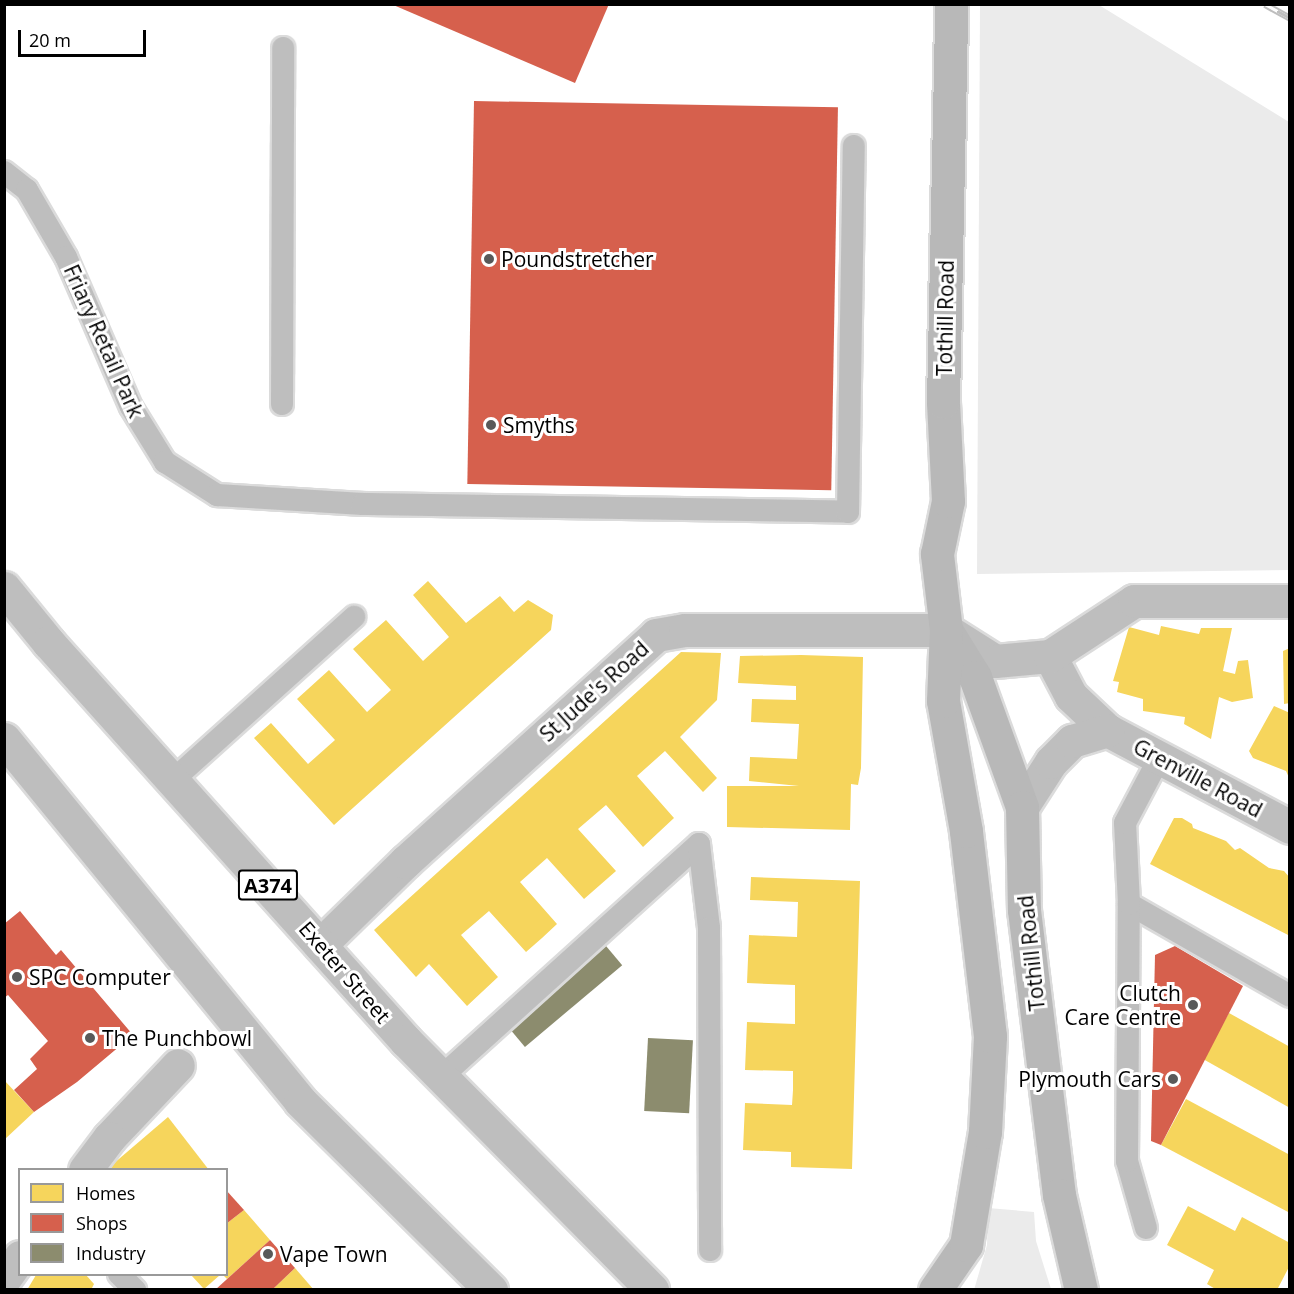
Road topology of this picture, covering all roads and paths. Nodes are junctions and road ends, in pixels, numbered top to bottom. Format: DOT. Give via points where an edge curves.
graph roads {
  1 [pos="951,4"];
  2 [pos="283,48"];
  3 [pos="854,146"];
  4 [pos="4,172"];
  5 [pos="282,404"];
  6 [pos="4,588"];
  7 [pos="1290,601"];
  8 [pos="354,617"];
  9 [pos="946,630"];
  10 [pos="1050,656"];
  11 [pos="1107,730"];
  12 [pos="4,739"];
  13 [pos="1160,757"];
  14 [pos="173,780"];
  15 [pos="1022,807"];
  16 [pos="1290,827"];
  17 [pos="1129,904"];
  18 [pos="320,945"];
  19 [pos="1290,996"];
  20 [pos="178,1065"];
  21 [pos="440,1078"];
  22 [pos="86,1168"];
  23 [pos="1146,1228"];
  24 [pos="710,1250"];
  25 [pos="18,1260"];
  26 [pos="120,1276"];
  27 [pos="4,1279"];
  28 [pos="135,1290"];
  29 [pos="491,1290"];
  30 [pos="652,1290"];
  31 [pos="935,1290"];
  32 [pos="1081,1290"];
  1 -- 9 [label="main road, Tothill Road" via="943,402 948,501 937,554"];
  2 -- 5 [label="lane"];
  3 -- 4 [label="lane, Friary Retail Park" via="848,512 363,504 217,495 165,462 131,407 66,257 27,190"];
  6 -- 14 [label="street, Exeter Street / A374"];
  7 -- 10 [label="street" via="1134,601"];
  8 -- 14 [label="lane"];
  9 -- 10 [label="street" via="995,661"];
  9 -- 15 [label="main road, Tothill Road" via="975,677"];
  9 -- 18 [label="street, St Jude's Road" via="685,630 656,635 405,862"];
  9 -- 31 [label="main road, Tothill Road" via="943,701 966,831 990,1036 985,1132 966,1245"];
  10 -- 11 [label="street, Grenville Road" via="1071,696"];
  11 -- 13 [label="street, Grenville Road"];
  11 -- 15 [label="street" via="1072,741 1051,762"];
  12 -- 29 [label="street" via="300,1101"];
  13 -- 16 [label="street, Grenville Road"];
  13 -- 17 [label="lane" via="1125,823"];
  14 -- 18 [label="street, Exeter Street / A374"];
  15 -- 32 [label="main road, Tothill Road" via="1024,910 1059,1195"];
  17 -- 19 [label="lane"];
  17 -- 23 [label="lane" via="1127,1161"];
  18 -- 21 [label="street, Exeter Street / A374"];
  20 -- 22 [label="street" via="109,1138"];
  21 -- 24 [label="lane" via="699,844 709,928"];
  21 -- 30 [label="street, Exeter Street / A374"];
  25 -- 27 [label="street"];
  26 -- 28 [label="lane"];
}
